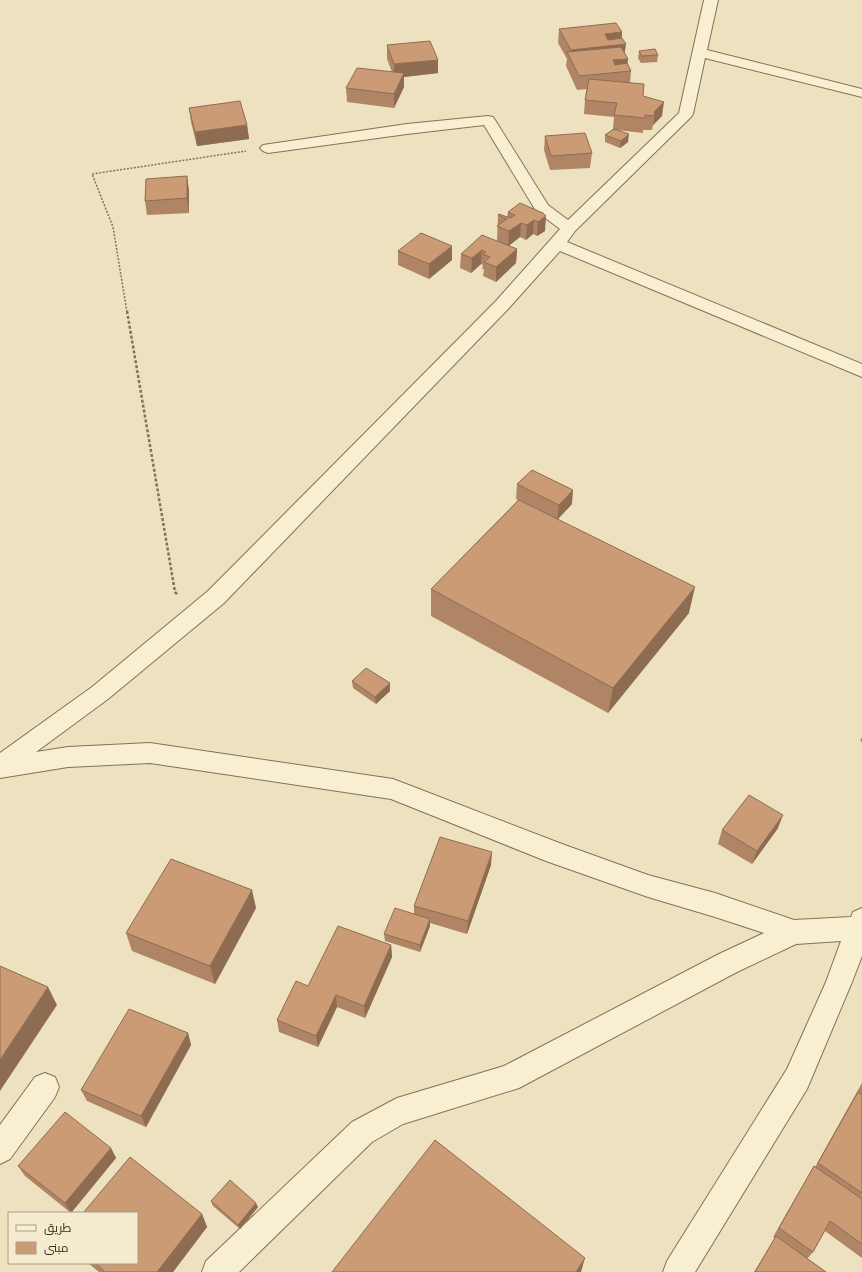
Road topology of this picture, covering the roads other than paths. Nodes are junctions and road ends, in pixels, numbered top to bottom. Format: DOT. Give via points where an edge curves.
graph roads {
  1 [pos="711,0"];
  2 [pos="699,52"];
  3 [pos="862,93"];
  4 [pos="268,148"];
  5 [pos="569,228"];
  6 [pos="557,244"];
  7 [pos="862,371"];
  8 [pos="0,767"];
  9 [pos="860,924"];
  10 [pos="794,932"];
  11 [pos="45,1087"];
  12 [pos="0,1149"];
  13 [pos="217,1272"];
  14 [pos="678,1272"];
  1 -- 2 [label="street"];
  2 -- 3 [label="street"];
  2 -- 5 [label="street" via="686,114"];
  4 -- 5 [label="street" via="488,120 542,208"];
  5 -- 6 [label="street"];
  6 -- 7 [label="street"];
  6 -- 8 [label="street" via="491,316 216,596 100,693"];
  8 -- 10 [label="street" via="68,757 150,753 393,789 569,858"];
  9 -- 10 [label="street"];
  9 -- 14 [label="street" via="839,982 797,1079"];
  10 -- 13 [label="street" via="728,963 509,1078 397,1112 362,1132"];
  11 -- 12 [label="street"];
}
